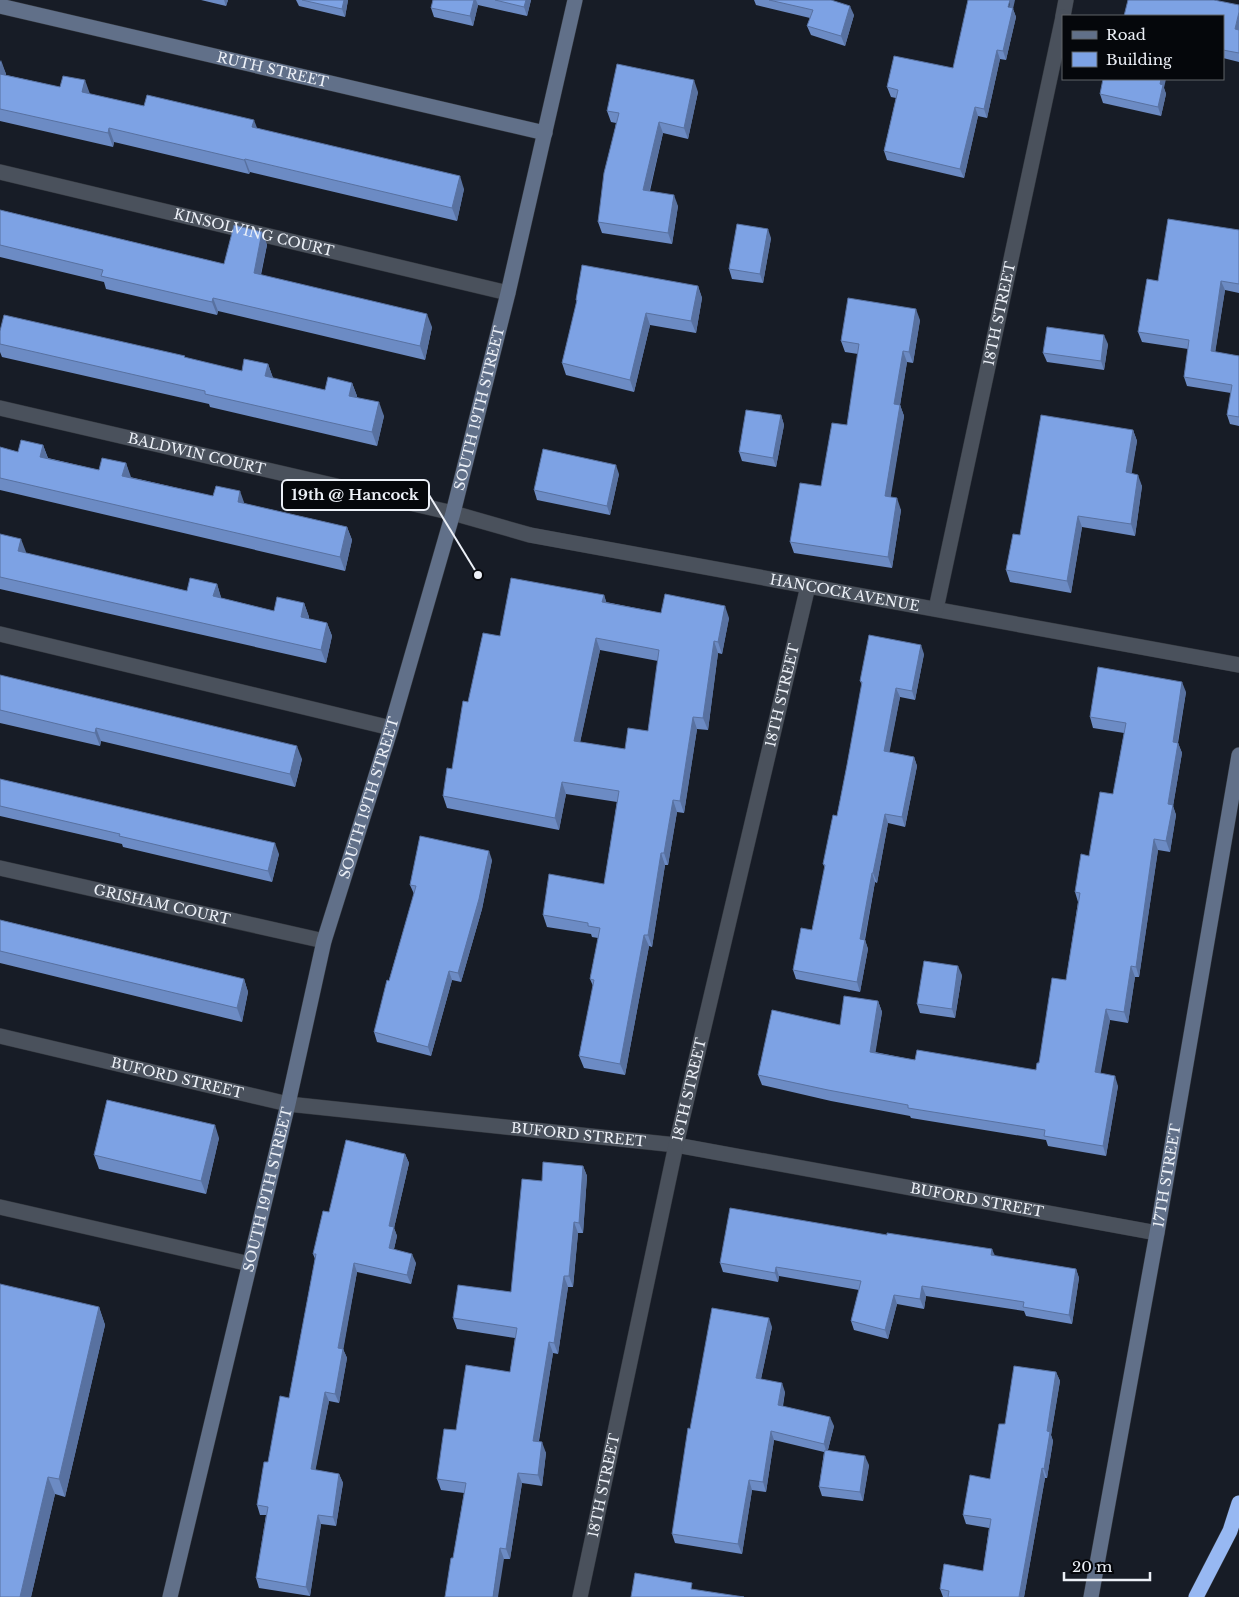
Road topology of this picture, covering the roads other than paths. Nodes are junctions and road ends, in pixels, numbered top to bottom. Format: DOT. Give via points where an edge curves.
graph roads {
  1 [pos="575,0"];
  2 [pos="1066,0"];
  3 [pos="0,6"];
  4 [pos="1063,15"];
  5 [pos="1062,22"];
  6 [pos="545,133"];
  7 [pos="0,172"];
  8 [pos="508,293"];
  9 [pos="0,408"];
  10 [pos="453,513"];
  11 [pos="808,586"];
  12 [pos="936,609"];
  13 [pos="0,634"];
  14 [pos="1239,665"];
  15 [pos="391,728"];
  16 [pos="1239,755"];
  17 [pos="0,868"];
  18 [pos="324,941"];
  19 [pos="0,1036"];
  20 [pos="288,1104"];
  21 [pos="676,1145"];
  22 [pos="0,1207"];
  23 [pos="1157,1233"];
  24 [pos="250,1264"];
  25 [pos="1239,1504"];
  26 [pos="170,1597"];
  27 [pos="580,1597"];
  28 [pos="1091,1597"];
  29 [pos="1196,1597"];
  1 -- 6 [label="street, SOUTH 19TH STREET"];
  2 -- 4 [label="street, 18TH STREET"];
  3 -- 6 [label="street, RUTH STREET"];
  5 -- 12 [label="street, 18TH STREET"];
  6 -- 8 [label="street, SOUTH 19TH STREET"];
  7 -- 8 [label="street, KINSOLVING COURT"];
  8 -- 10 [label="street, SOUTH 19TH STREET"];
  9 -- 10 [label="street, BALDWIN COURT"];
  10 -- 11 [label="street, HANCOCK AVENUE" via="530,535"];
  10 -- 15 [label="street, SOUTH 19TH STREET"];
  11 -- 12 [label="street, HANCOCK AVENUE"];
  11 -- 21 [label="street, 18TH STREET"];
  12 -- 14 [label="street, HANCOCK AVENUE"];
  13 -- 15 [label="street"];
  15 -- 18 [label="street, SOUTH 19TH STREET"];
  16 -- 23 [label="street, 17TH STREET"];
  17 -- 18 [label="street, GRISHAM COURT"];
  18 -- 20 [label="street, SOUTH 19TH STREET"];
  19 -- 20 [label="street, BUFORD STREET"];
  20 -- 21 [label="street, BUFORD STREET"];
  20 -- 24 [label="street, SOUTH 19TH STREET"];
  21 -- 23 [label="street, BUFORD STREET"];
  21 -- 27 [label="street, 18TH STREET"];
  22 -- 24 [label="street"];
  23 -- 28 [label="street, 17TH STREET"];
  24 -- 26 [label="street, SOUTH 19TH STREET"];
  25 -- 29 [label="highway" via="1230,1531"];
}
